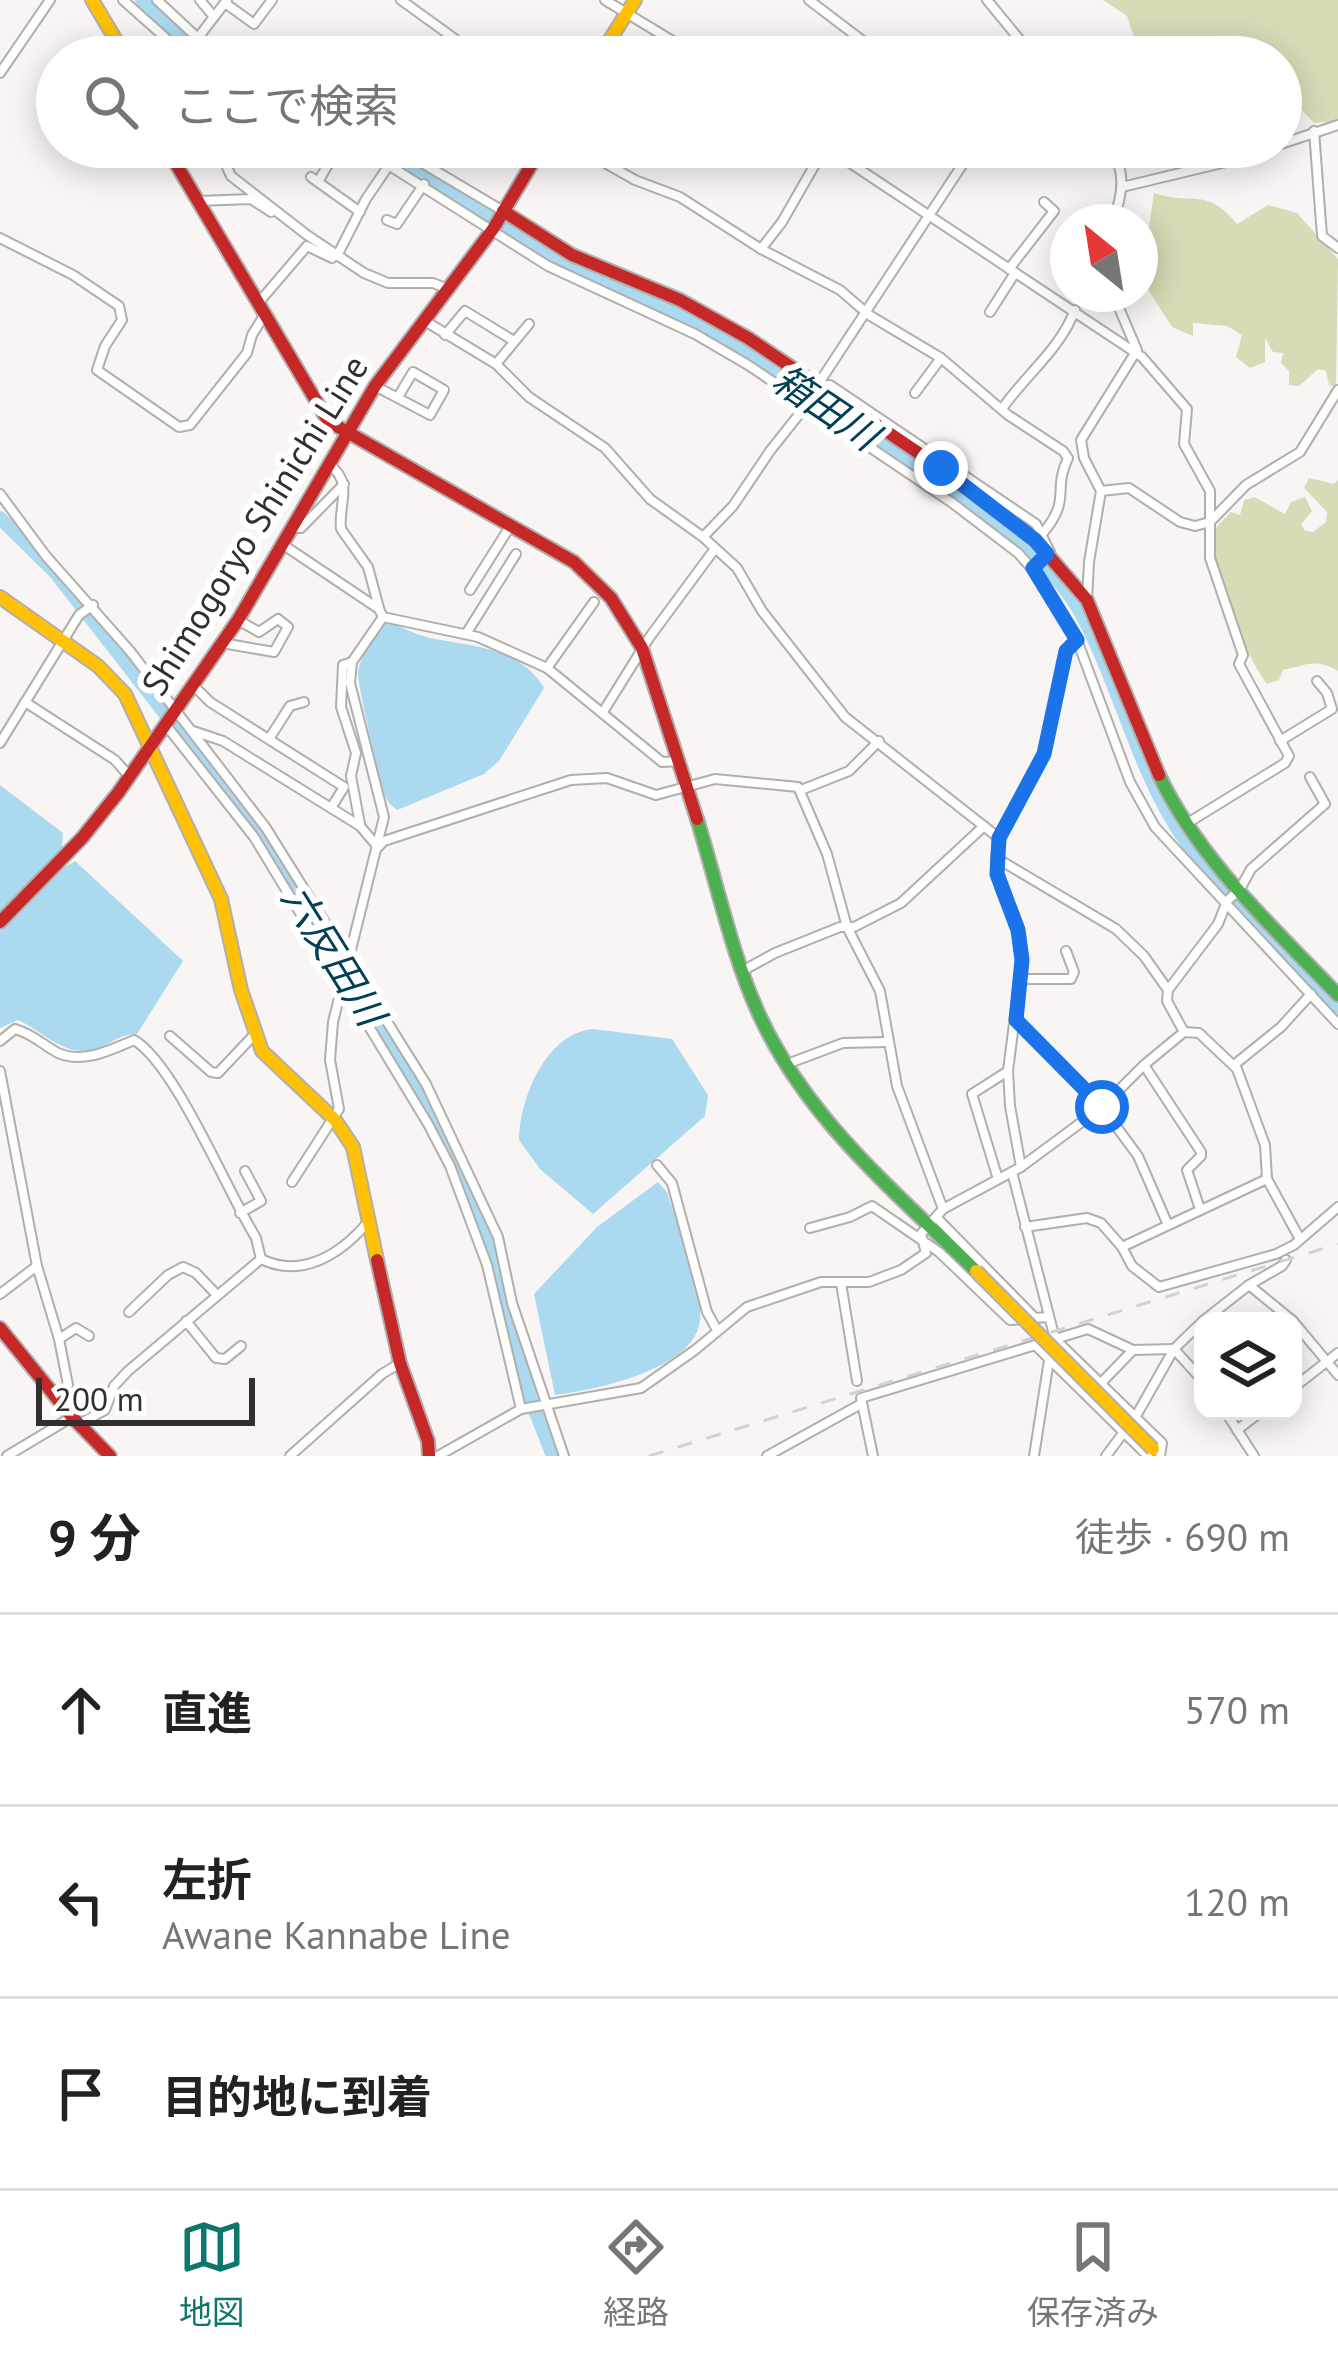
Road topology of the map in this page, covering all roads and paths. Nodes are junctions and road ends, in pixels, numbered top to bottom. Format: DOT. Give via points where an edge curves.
graph roads {
  1 [pos="50,0"];
  2 [pos="92,0"];
  3 [pos="123,0"];
  4 [pos="158,0"];
  5 [pos="200,0"];
  6 [pos="272,0"];
  7 [pos="401,0"];
  8 [pos="605,0"];
  9 [pos="808,0"];
  10 [pos="987,0"];
  11 [pos="226,1"];
  12 [pos="631,6"];
  13 [pos="214,17"];
  14 [pos="113,36"];
  15 [pos="163,36"];
  16 [pos="192,36"];
  17 [pos="199,36"];
  18 [pos="451,36"];
  19 [pos="612,36"];
  20 [pos="671,36"];
  21 [pos="859,36"];
  22 [pos="1017,36"];
  23 [pos="0,74"];
  24 [pos="1338,124"];
  25 [pos="1315,131"];
  26 [pos="1302,136"];
  27 [pos="178,168"];
  28 [pos="227,168"];
  29 [pos="323,168"];
  30 [pos="388,168"];
  31 [pos="399,168"];
  32 [pos="426,168"];
  33 [pos="529,168"];
  34 [pos="613,168"];
  35 [pos="813,168"];
  36 [pos="858,168"];
  37 [pos="960,168"];
  38 [pos="1119,168"];
  39 [pos="1201,168"];
  40 [pos="424,184"];
  41 [pos="1122,187"];
  42 [pos="198,201"];
  43 [pos="1044,202"];
  44 [pos="1117,204"];
  45 [pos="360,212"];
  46 [pos="277,213"];
  47 [pos="929,214"];
  48 [pos="386,220"];
  49 [pos="497,220"];
  50 [pos="0,238"];
  51 [pos="761,248"];
  52 [pos="1338,248"];
  53 [pos="340,258"];
  54 [pos="1012,271"];
  55 [pos="448,289"];
  56 [pos="1050,295"];
  57 [pos="263,307"];
  58 [pos="866,311"];
  59 [pos="990,312"];
  60 [pos="1074,312"];
  61 [pos="1078,312"];
  62 [pos="1121,312"];
  63 [pos="423,320"];
  64 [pos="529,324"];
  65 [pos="445,335"];
  66 [pos="514,341"];
  67 [pos="1136,355"];
  68 [pos="941,358"];
  69 [pos="496,364"];
  70 [pos="375,386"];
  71 [pos="818,387"];
  72 [pos="1338,390"];
  73 [pos="916,393"];
  74 [pos="398,397"];
  75 [pos="809,406"];
  76 [pos="1002,409"];
  77 [pos="348,434"];
  78 [pos="1074,452"];
  79 [pos="330,465"];
  80 [pos="344,484"];
  81 [pos="1102,491"];
  82 [pos="0,494"];
  83 [pos="1210,522"];
  84 [pos="512,524"];
  85 [pos="295,528"];
  86 [pos="1043,533"];
  87 [pos="703,537"];
  88 [pos="285,546"];
  89 [pos="714,550"];
  90 [pos="516,554"];
  91 [pos="1047,554"];
  92 [pos="1033,568"];
  93 [pos="470,590"];
  94 [pos="0,597"];
  95 [pos="1087,600"];
  96 [pos="594,602"];
  97 [pos="93,605"];
  98 [pos="381,613"];
  99 [pos="238,620"];
  100 [pos="466,634"];
  101 [pos="1077,640"];
  102 [pos="64,642"];
  103 [pos="222,643"];
  104 [pos="642,648"];
  105 [pos="352,662"];
  106 [pos="547,668"];
  107 [pos="1317,681"];
  108 [pos="193,685"];
  109 [pos="25,701"];
  110 [pos="304,702"];
  111 [pos="602,712"];
  112 [pos="170,717"];
  113 [pos="192,732"];
  114 [pos="269,739"];
  115 [pos="879,741"];
  116 [pos="1280,741"];
  117 [pos="0,743"];
  118 [pos="151,745"];
  119 [pos="680,761"];
  120 [pos="130,777"];
  121 [pos="1310,777"];
  122 [pos="686,786"];
  123 [pos="801,790"];
  124 [pos="331,808"];
  125 [pos="1186,824"];
  126 [pos="360,826"];
  127 [pos="984,826"];
  128 [pos="999,838"];
  129 [pos="378,847"];
  130 [pos="996,858"];
  131 [pos="1239,890"];
  132 [pos="1226,903"];
  133 [pos="0,922"];
  134 [pos="847,927"];
  135 [pos="1066,951"];
  136 [pos="347,959"];
  137 [pos="744,970"];
  138 [pos="1021,979"];
  139 [pos="342,982"];
  140 [pos="1168,990"];
  141 [pos="1311,994"];
  142 [pos="1338,995"];
  143 [pos="1016,1020"];
  144 [pos="1338,1024"];
  145 [pos="1184,1033"];
  146 [pos="254,1035"];
  147 [pos="170,1036"];
  148 [pos="0,1041"];
  149 [pos="888,1042"];
  150 [pos="787,1064"];
  151 [pos="1144,1065"];
  152 [pos="1234,1065"];
  153 [pos="0,1070"];
  154 [pos="1008,1071"];
  155 [pos="1102,1107"];
  156 [pos="335,1120"];
  157 [pos="657,1165"];
  158 [pos="1016,1169"];
  159 [pos="245,1171"];
  160 [pos="1267,1179"];
  161 [pos="998,1180"];
  162 [pos="292,1182"];
  163 [pos="1338,1207"];
  164 [pos="1200,1209"];
  165 [pos="241,1214"];
  166 [pos="936,1217"];
  167 [pos="371,1219"];
  168 [pos="1168,1225"];
  169 [pos="1024,1227"];
  170 [pos="810,1228"];
  171 [pos="1300,1239"];
  172 [pos="925,1245"];
  173 [pos="1123,1246"];
  174 [pos="261,1259"];
  175 [pos="1286,1260"];
  176 [pos="37,1266"];
  177 [pos="841,1283"];
  178 [pos="1250,1285"];
  179 [pos="0,1294"];
  180 [pos="217,1295"];
  181 [pos="128,1312"];
  182 [pos="1215,1312"];
  183 [pos="1282,1312"];
  184 [pos="1048,1317"];
  185 [pos="1035,1318"];
  186 [pos="185,1321"];
  187 [pos="0,1328"];
  188 [pos="1194,1329"];
  189 [pos="717,1330"];
  190 [pos="1302,1331"];
  191 [pos="89,1336"];
  192 [pos="59,1339"];
  193 [pos="1055,1339"];
  194 [pos="1034,1343"];
  195 [pos="241,1346"];
  196 [pos="1174,1348"];
  197 [pos="1133,1350"];
  198 [pos="1338,1353"];
  199 [pos="1049,1359"];
  200 [pos="1329,1362"];
  201 [pos="400,1363"];
  202 [pos="1194,1371"];
  203 [pos="1338,1375"];
  204 [pos="857,1381"];
  205 [pos="1102,1382"];
  206 [pos="1302,1382"];
  207 [pos="57,1396"];
  208 [pos="543,1404"];
  209 [pos="861,1404"];
  210 [pos="522,1408"];
  211 [pos="1136,1416"];
  212 [pos="75,1420"];
  213 [pos="1231,1420"];
  214 [pos="1250,1420"];
  215 [pos="1237,1430"];
  216 [pos="1124,1432"];
  217 [pos="1156,1454"];
  218 [pos="7,1456"];
  219 [pos="110,1456"];
  220 [pos="290,1456"];
  221 [pos="434,1456"];
  222 [pos="564,1456"];
  223 [pos="767,1456"];
  224 [pos="873,1456"];
  225 [pos="1034,1456"];
  226 [pos="1106,1456"];
  227 [pos="1253,1456"];
  1 -- 23 [label="street"];
  2 -- 14 [label="main road"];
  3 -- 15 [label="street"];
  4 -- 16 [label="street"];
  5 -- 13 [label="street"];
  6 -- 11 [label="street" via="254,24"];
  7 -- 18 [label="street"];
  8 -- 12 [label="street"];
  9 -- 21 [label="street"];
  10 -- 22 [label="street"];
  11 -- 13 [label="street"];
  12 -- 19 [label="main road"];
  12 -- 20 [label="street"];
  13 -- 17 [label="street"];
  24 -- 25 [label="street"];
  25 -- 26 [label="street"];
  25 -- 52 [label="street" via="1322,236"];
  27 -- 42 [label="main road"];
  28 -- 46 [label="street"];
  29 -- 45 [label="street" via="315,180"];
  30 -- 45 [label="street"];
  31 -- 40 [label="street"];
  32 -- 49 [label="street"];
  33 -- 49 [label="main road, Shimogoryo Shinichi Line"];
  34 -- 51 [label="street" via="680,197"];
  35 -- 51 [label="street"];
  36 -- 47 [label="street"];
  37 -- 47 [label="street"];
  38 -- 41 [label="street"];
  39 -- 41 [label="street"];
  40 -- 48 [label="street" via="397,224"];
  40 -- 49 [label="street"];
  41 -- 44 [label="street"];
  42 -- 46 [label="street" via="251,199"];
  42 -- 57 [label="main road"];
  43 -- 54 [label="street" via="1054,211"];
  45 -- 53 [label="street"];
  46 -- 53 [label="street"];
  47 -- 54 [label="street"];
  47 -- 58 [label="street"];
  49 -- 55 [label="main road, Shimogoryo Shinichi Line"];
  49 -- 71 [label="main road" via="702,311"];
  49 -- 75 [label="street" via="571,279 695,334"];
  50 -- 57 [label="street" via="119,306 122,320 97,370 179,427 190,425 241,362"];
  51 -- 58 [label="street"];
  53 -- 55 [label="street" via="381,281"];
  53 -- 57 [label="street" via="308,246"];
  54 -- 56 [label="street"];
  54 -- 59 [label="street"];
  55 -- 63 [label="main road, Shimogoryo Shinichi Line"];
  57 -- 77 [label="main road" via="319,409"];
  58 -- 68 [label="street"];
  58 -- 71 [label="street"];
  60 -- 76 [label="street"];
  61 -- 67 [label="street"];
  62 -- 67 [label="street"];
  63 -- 65 [label="street"];
  63 -- 70 [label="main road, Shimogoryo Shinichi Line"];
  64 -- 66 [label="street"];
  65 -- 66 [label="street" via="465,310"];
  65 -- 69 [label="street"];
  66 -- 69 [label="street"];
  67 -- 78 [label="street"];
  67 -- 83 [label="street" via="1187,410 1184,444 1210,491"];
  68 -- 73 [label="street"];
  68 -- 76 [label="street"];
  69 -- 87 [label="street"];
  70 -- 74 [label="street"];
  70 -- 77 [label="main road, Shimogoryo Shinichi Line"];
  71 -- 75 [label="street"];
  71 -- 86 [label="street" via="830,385"];
  71 -- 91 [label="main road" via="941,468"];
  72 -- 83 [label="street" via="1300,452 1246,485"];
  74 -- 74 [label="street" via="430,415 445,390 413,372"];
  75 -- 87 [label="street"];
  75 -- 92 [label="street"];
  76 -- 78 [label="street"];
  77 -- 79 [label="main road, Shimogoryo Shinichi Line"];
  77 -- 84 [label="main road"];
  78 -- 81 [label="street"];
  78 -- 86 [label="street" via="1063,470 1061,512"];
  79 -- 80 [label="street"];
  79 -- 85 [label="main road, Shimogoryo Shinichi Line"];
  80 -- 85 [label="street"];
  80 -- 98 [label="street" via="341,529 368,568"];
  81 -- 83 [label="street" via="1129,488 1180,522"];
  81 -- 95 [label="street"];
  82 -- 97 [label="street"];
  83 -- 116 [label="street" via="1210,558 1243,655 1239,664"];
  84 -- 93 [label="street"];
  84 -- 104 [label="main road" via="592,578"];
  85 -- 88 [label="main road, Shimogoryo Shinichi Line"];
  86 -- 91 [label="street"];
  87 -- 89 [label="street"];
  88 -- 98 [label="street"];
  88 -- 99 [label="main road, Shimogoryo Shinichi Line"];
  89 -- 104 [label="street"];
  89 -- 115 [label="street" via="737,568 845,717"];
  90 -- 100 [label="street"];
  91 -- 92 [label="street"];
  91 -- 95 [label="main road"];
  92 -- 101 [label="street"];
  94 -- 102 [label="main road"];
  95 -- 125 [label="main road"];
  96 -- 106 [label="street"];
  97 -- 102 [label="street"];
  97 -- 112 [label="street"];
  98 -- 100 [label="street"];
  98 -- 105 [label="street"];
  99 -- 103 [label="main road, Shimogoryo Shinichi Line"];
  99 -- 103 [label="street" via="259,632 278,619 288,627 274,652"];
  100 -- 106 [label="street"];
  101 -- 128 [label="street" via="1066,651 1044,754"];
  101 -- 132 [label="street" via="1155,827"];
  102 -- 109 [label="street"];
  102 -- 118 [label="main road" via="115,681"];
  103 -- 108 [label="main road, Shimogoryo Shinichi Line"];
  104 -- 111 [label="street"];
  104 -- 119 [label="main road"];
  105 -- 126 [label="street" via="343,665 341,707 356,753"];
  105 -- 129 [label="street" via="352,695 384,817"];
  106 -- 111 [label="street"];
  107 -- 116 [label="street" via="1333,709"];
  108 -- 112 [label="main road, Shimogoryo Shinichi Line"];
  108 -- 114 [label="street"];
  109 -- 117 [label="street"];
  109 -- 120 [label="street"];
  110 -- 114 [label="street" via="290,706"];
  111 -- 119 [label="street" via="662,762"];
  112 -- 113 [label="street"];
  112 -- 118 [label="main road, Shimogoryo Shinichi Line"];
  112 -- 139 [label="street"];
  113 -- 124 [label="street" via="223,741"];
  113 -- 136 [label="street" via="266,828"];
  114 -- 124 [label="street" via="344,787"];
  115 -- 123 [label="street" via="850,771"];
  115 -- 127 [label="street"];
  116 -- 125 [label="street" via="1285,763"];
  118 -- 120 [label="main road, Shimogoryo Shinichi Line"];
  118 -- 146 [label="main road" via="221,898"];
  119 -- 122 [label="main road"];
  120 -- 133 [label="main road, Shimogoryo Shinichi Line"];
  121 -- 131 [label="street" via="1325,804 1251,868"];
  122 -- 123 [label="street" via="715,779"];
  122 -- 129 [label="street" via="656,795 607,778 571,780"];
  122 -- 137 [label="main road"];
  123 -- 134 [label="street"];
  124 -- 126 [label="street"];
  125 -- 131 [label="main road"];
  126 -- 129 [label="street"];
  127 -- 128 [label="street"];
  127 -- 134 [label="street" via="902,902"];
  128 -- 130 [label="street"];
  129 -- 136 [label="street"];
  130 -- 138 [label="street" via="1018,930"];
  130 -- 140 [label="street" via="1116,929"];
  131 -- 132 [label="street"];
  131 -- 142 [label="main road"];
  132 -- 140 [label="street"];
  132 -- 141 [label="street"];
  134 -- 137 [label="street"];
  134 -- 149 [label="street" via="880,992"];
  135 -- 138 [label="street" via="1072,979"];
  136 -- 139 [label="street"];
  136 -- 208 [label="street" via="426,1084 479,1192"];
  137 -- 150 [label="main road"];
  138 -- 143 [label="street"];
  139 -- 156 [label="street" via="330,1060"];
  139 -- 210 [label="street" via="450,1166 487,1265"];
  140 -- 145 [label="street"];
  141 -- 144 [label="street"];
  141 -- 152 [label="street"];
  143 -- 154 [label="street"];
  143 -- 155 [label="street"];
  145 -- 151 [label="street"];
  145 -- 152 [label="street" via="1198,1033"];
  146 -- 147 [label="street" via="218,1073"];
  146 -- 156 [label="main road" via="275,1067"];
  148 -- 165 [label="street" via="15,1029 79,1058 134,1040 142,1045 173,1084"];
  149 -- 150 [label="street" via="843,1042"];
  149 -- 166 [label="street"];
  150 -- 166 [label="main road" via="808,1098"];
  151 -- 155 [label="street"];
  151 -- 164 [label="street" via="1201,1152 1187,1170"];
  152 -- 160 [label="street" via="1265,1145"];
  153 -- 176 [label="street"];
  154 -- 158 [label="street"];
  154 -- 161 [label="street" via="972,1094"];
  155 -- 158 [label="street"];
  155 -- 168 [label="street" via="1138,1156"];
  156 -- 162 [label="street"];
  156 -- 167 [label="main road" via="353,1147"];
  157 -- 189 [label="street" via="672,1184"];
  158 -- 161 [label="street"];
  158 -- 169 [label="street"];
  159 -- 165 [label="street" via="261,1202"];
  160 -- 164 [label="street"];
  160 -- 171 [label="street"];
  161 -- 166 [label="street"];
  163 -- 171 [label="street"];
  164 -- 168 [label="street"];
  165 -- 174 [label="street"];
  166 -- 172 [label="street" via="921,1234"];
  166 -- 185 [label="street"];
  166 -- 217 [label="main road, bridge" via="976,1270"];
  167 -- 174 [label="street" via="323,1261 276,1267"];
  167 -- 201 [label="main road"];
  168 -- 173 [label="street"];
  169 -- 173 [label="street" via="1087,1219"];
  169 -- 184 [label="street"];
  170 -- 172 [label="street" via="872,1206"];
  171 -- 173 [label="street" via="1276,1254 1159,1287 1132,1266"];
  172 -- 177 [label="street" via="902,1270"];
  172 -- 185 [label="street" via="1010,1320"];
  174 -- 180 [label="street"];
  175 -- 178 [label="street"];
  176 -- 179 [label="street"];
  176 -- 192 [label="street"];
  177 -- 189 [label="street" via="747,1307"];
  177 -- 204 [label="street"];
  178 -- 182 [label="street"];
  178 -- 183 [label="street"];
  180 -- 181 [label="street" via="184,1268"];
  180 -- 186 [label="street"];
  184 -- 185 [label="street"];
  184 -- 193 [label="street"];
  186 -- 195 [label="street" via="216,1358"];
  186 -- 212 [label="street" via="128,1370 105,1410"];
  187 -- 207 [label="main road"];
  188 -- 196 [label="street"];
  189 -- 208 [label="street" via="640,1388"];
  190 -- 200 [label="street"];
  191 -- 192 [label="street" via="76,1328"];
  192 -- 207 [label="street" via="68,1385"];
  193 -- 194 [label="street"];
  193 -- 197 [label="street" via="1088,1329"];
  193 -- 205 [label="street"];
  194 -- 199 [label="street"];
  194 -- 209 [label="street"];
  196 -- 197 [label="street"];
  196 -- 202 [label="street"];
  196 -- 211 [label="street"];
  197 -- 205 [label="street"];
  198 -- 200 [label="street"];
  199 -- 216 [label="street"];
  199 -- 225 [label="street"];
  200 -- 203 [label="street"];
  200 -- 206 [label="street"];
  201 -- 220 [label="street"];
  201 -- 221 [label="main road"];
  205 -- 211 [label="street"];
  207 -- 212 [label="main road"];
  208 -- 210 [label="street"];
  208 -- 222 [label="street"];
  209 -- 223 [label="street"];
  209 -- 224 [label="street"];
  210 -- 221 [label="street"];
  211 -- 217 [label="street" via="1162,1443"];
  212 -- 218 [label="street"];
  212 -- 219 [label="main road"];
  213 -- 215 [label="street"];
  214 -- 215 [label="street"];
  215 -- 227 [label="street"];
  216 -- 217 [label="street"];
  216 -- 226 [label="street"];
}
